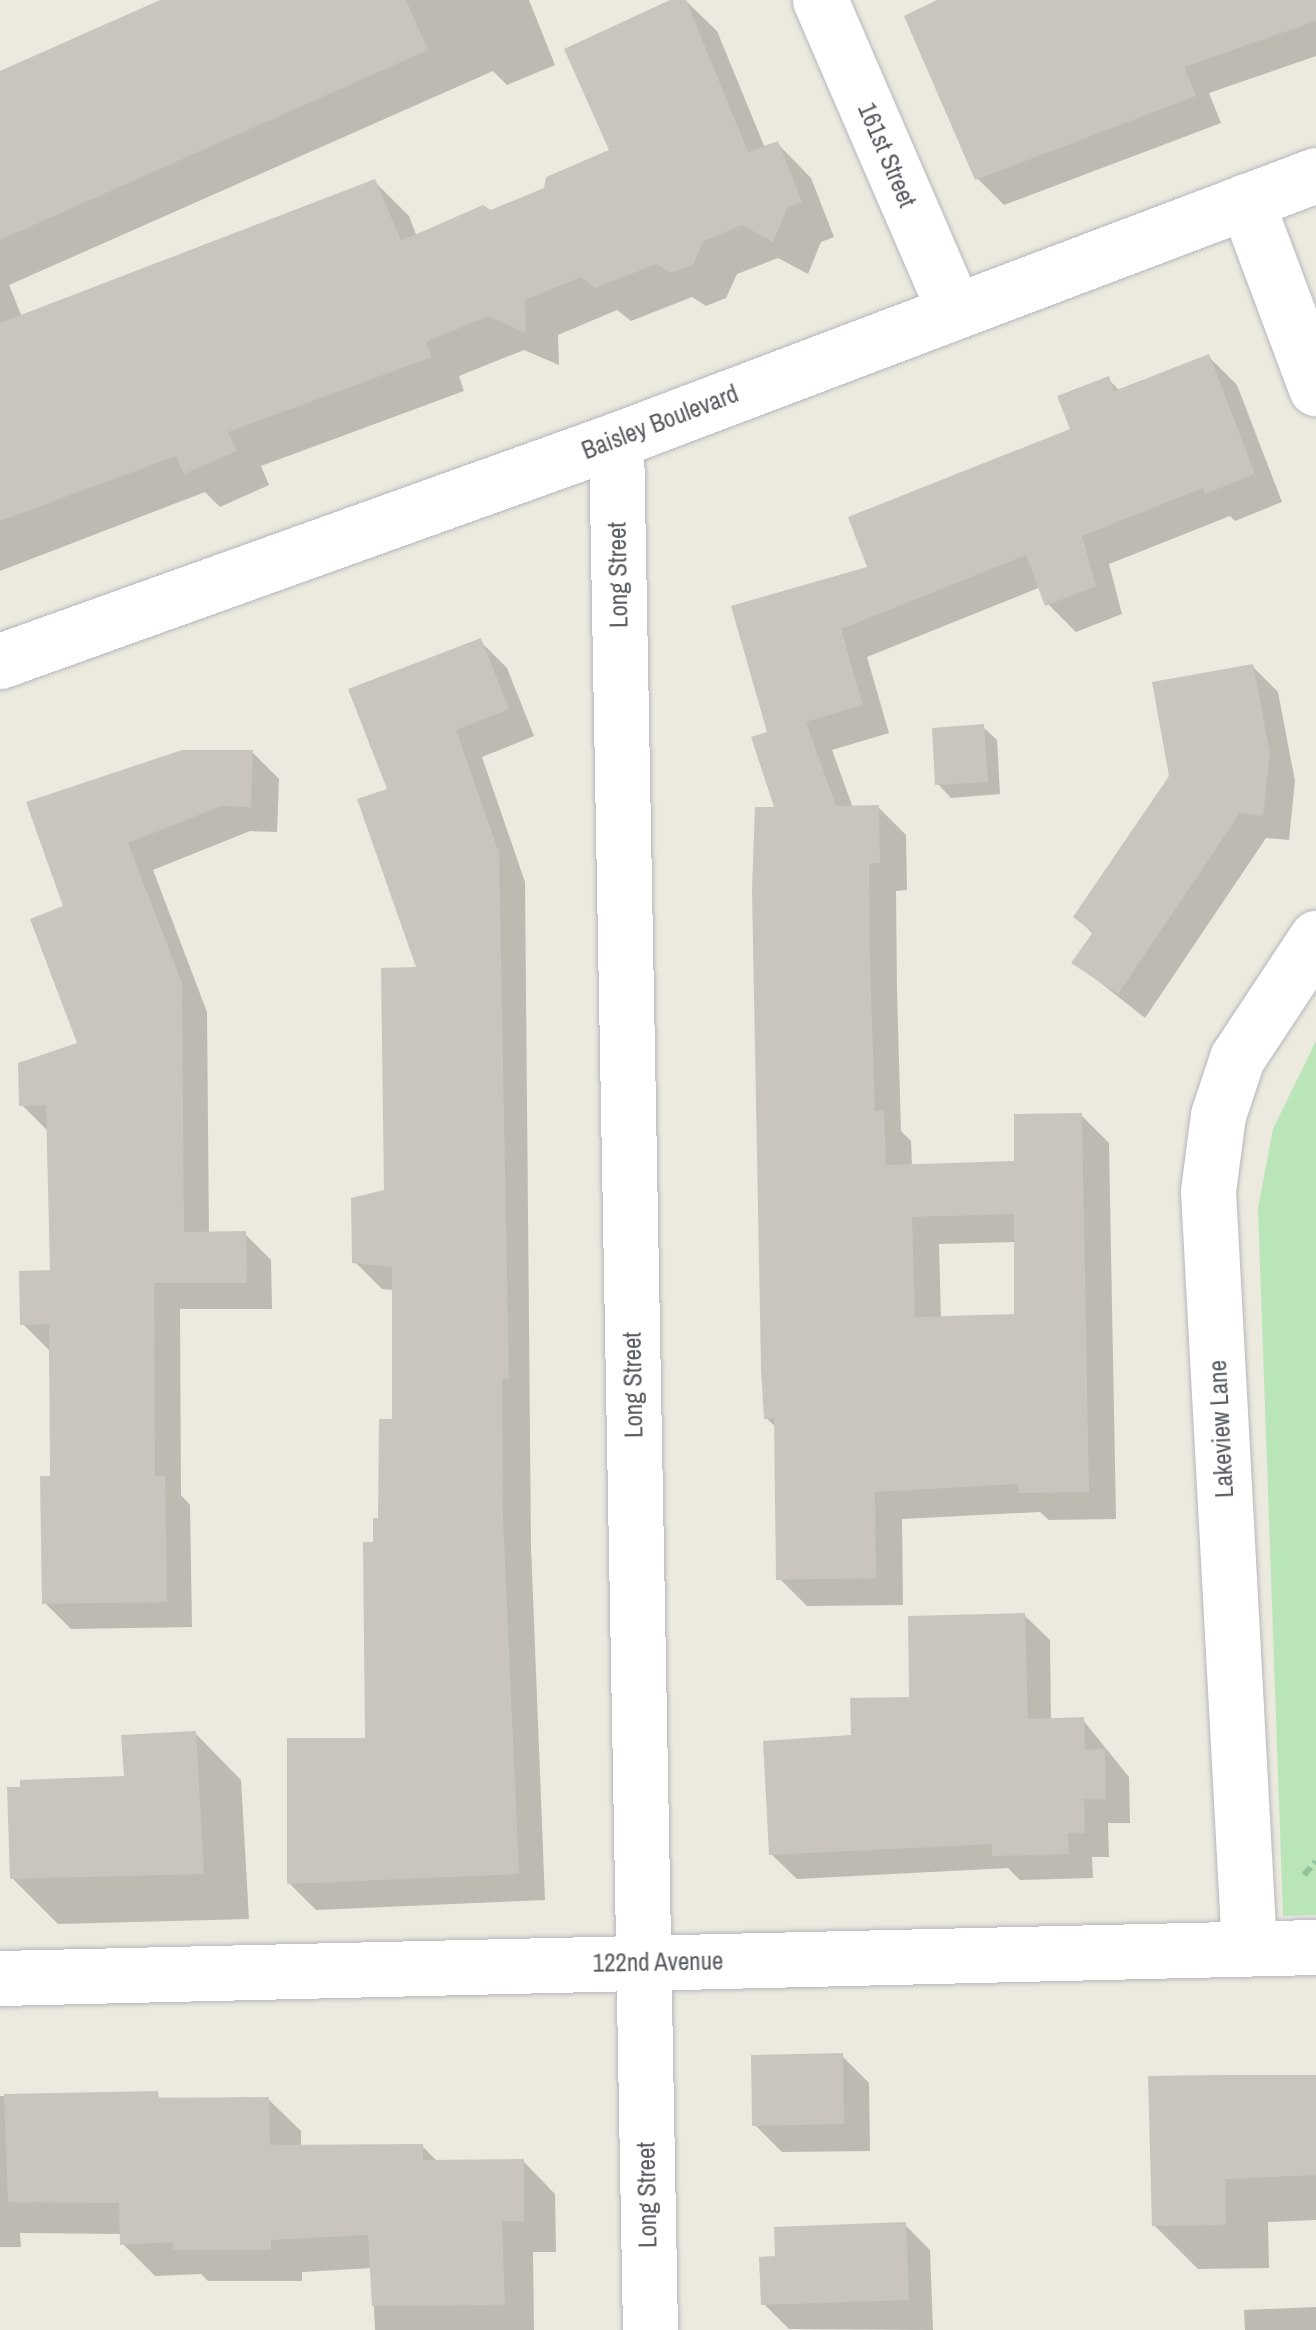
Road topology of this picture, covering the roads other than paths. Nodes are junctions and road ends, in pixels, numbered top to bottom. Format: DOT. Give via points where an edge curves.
graph roads {
  1 [pos="820,0"];
  2 [pos="1316,175"];
  3 [pos="1246,201"];
  4 [pos="954,310"];
  5 [pos="1316,388"];
  6 [pos="616,440"];
  7 [pos="0,661"];
  8 [pos="1316,938"];
  9 [pos="1316,1947"];
  10 [pos="1249,1948"];
  11 [pos="643,1963"];
  12 [pos="0,1978"];
  13 [pos="650,2330"];
  1 -- 4 [label="street, 161st Street"];
  2 -- 3 [label="street, Baisley Boulevard"];
  3 -- 4 [label="street, Baisley Boulevard"];
  3 -- 5 [label="street"];
  4 -- 6 [label="street, Baisley Boulevard"];
  6 -- 7 [label="street, Baisley Boulevard"];
  6 -- 11 [label="street, Long Street"];
  8 -- 10 [label="street, Lakeview Lane" via="1237,1058 1218,1114 1208,1191"];
  9 -- 10 [label="street, 122nd Avenue"];
  10 -- 11 [label="street, 122nd Avenue"];
  11 -- 12 [label="street, 122nd Avenue"];
  11 -- 13 [label="street, Long Street"];
}
